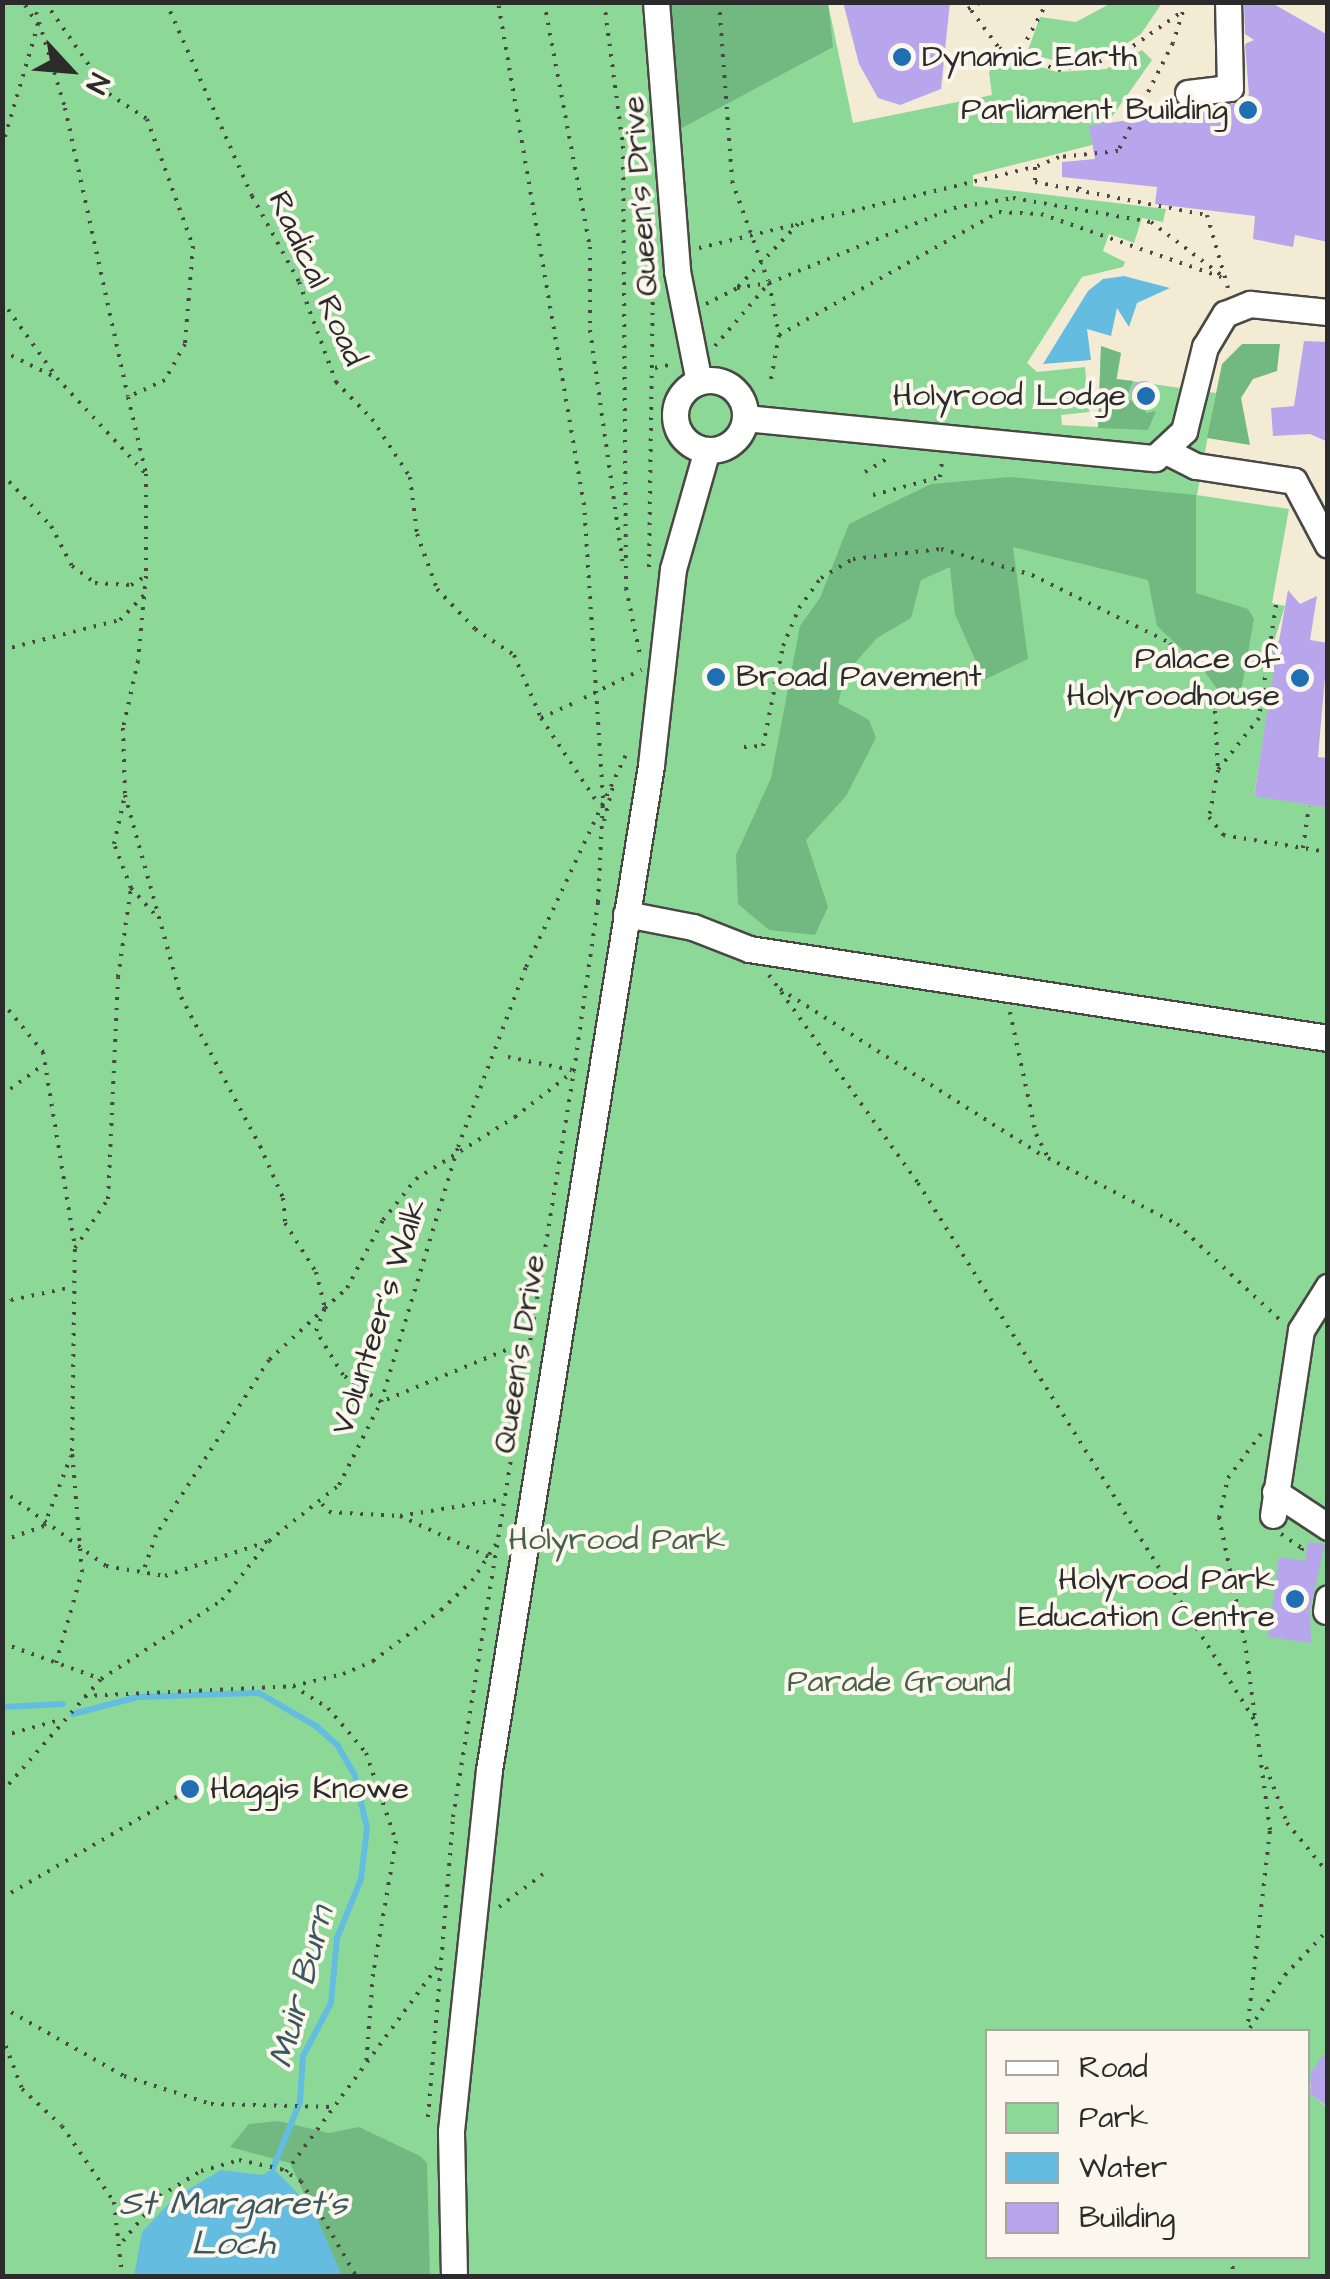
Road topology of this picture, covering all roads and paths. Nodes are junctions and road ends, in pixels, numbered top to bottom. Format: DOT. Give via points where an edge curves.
graph roads {
  1 [pos="23,2"];
  2 [pos="33,2"];
  3 [pos="45,2"];
  4 [pos="166,2"];
  5 [pos="498,2"];
  6 [pos="544,2"];
  7 [pos="604,2"];
  8 [pos="656,2"];
  9 [pos="719,2"];
  10 [pos="964,2"];
  11 [pos="981,2"];
  12 [pos="1186,2"];
  13 [pos="1213,2"];
  14 [pos="1228,2"];
  15 [pos="1321,2"];
  16 [pos="1045,6"];
  17 [pos="968,10"];
  18 [pos="1183,10"];
  19 [pos="1328,12"];
  20 [pos="38,26"];
  21 [pos="1017,58"];
  22 [pos="1223,89"];
  23 [pos="1188,93"];
  24 [pos="2,147"];
  25 [pos="1035,167"];
  26 [pos="1082,179"];
  27 [pos="1079,190"];
  28 [pos="798,224"];
  29 [pos="751,235"];
  30 [pos="696,249"];
  31 [pos="761,262"];
  32 [pos="653,268"];
  33 [pos="1226,278"];
  34 [pos="769,283"];
  35 [pos="737,288"];
  36 [pos="2,301"];
  37 [pos="706,304"];
  38 [pos="1235,309"];
  39 [pos="1328,312"];
  40 [pos="779,335"];
  41 [pos="723,341"];
  42 [pos="2,351"];
  43 [pos="57,378"];
  44 [pos="699,382"];
  45 [pos="770,385"];
  46 [pos="128,397"];
  47 [pos="745,418"];
  48 [pos="707,450"];
  49 [pos="1168,452"];
  50 [pos="892,456"];
  51 [pos="942,462"];
  52 [pos="865,472"];
  53 [pos="2,474"];
  54 [pos="146,474"];
  55 [pos="873,495"];
  56 [pos="1328,545"];
  57 [pos="146,576"];
  58 [pos="649,576"];
  59 [pos="626,588"];
  60 [pos="144,596"];
  61 [pos="1276,605"];
  62 [pos="645,632"];
  63 [pos="2,650"];
  64 [pos="642,669"];
  65 [pos="599,690"];
  66 [pos="542,718"];
  67 [pos="630,746"];
  68 [pos="744,746"];
  69 [pos="1218,770"];
  70 [pos="616,774"];
  71 [pos="126,795"];
  72 [pos="603,798"];
  73 [pos="599,805"];
  74 [pos="1310,806"];
  75 [pos="602,830"];
  76 [pos="1303,848"];
  77 [pos="1328,852"];
  78 [pos="131,888"];
  79 [pos="626,914"];
  80 [pos="159,920"];
  81 [pos="749,948"];
  82 [pos="776,986"];
  83 [pos="1002,988"];
  84 [pos="2,1002"];
  85 [pos="1328,1038"];
  86 [pos="508,1057"];
  87 [pos="44,1065"];
  88 [pos="2,1094"];
  89 [pos="455,1155"];
  90 [pos="1055,1163"];
  91 [pos="75,1248"];
  92 [pos="74,1286"];
  93 [pos="1328,1287"];
  94 [pos="2,1307"];
  95 [pos="325,1308"];
  96 [pos="1301,1330"];
  97 [pos="526,1342"];
  98 [pos="381,1402"];
  99 [pos="1283,1417"];
  100 [pos="72,1451"];
  101 [pos="2,1490"];
  102 [pos="504,1499"];
  103 [pos="1274,1503"];
  104 [pos="322,1504"];
  105 [pos="400,1516"];
  106 [pos="44,1526"];
  107 [pos="1328,1527"];
  108 [pos="269,1541"];
  109 [pos="2,1542"];
  110 [pos="498,1542"];
  111 [pos="83,1554"];
  112 [pos="489,1558"];
  113 [pos="1301,1558"];
  114 [pos="142,1575"];
  115 [pos="2,1642"];
  116 [pos="56,1662"];
  117 [pos="102,1679"];
  118 [pos="293,1686"];
  119 [pos="84,1696"];
  120 [pos="63,1719"];
  121 [pos="1255,1720"];
  122 [pos="2,1736"];
  123 [pos="1264,1762"];
  124 [pos="190,1789"];
  125 [pos="2,1792"];
  126 [pos="1328,1872"];
  127 [pos="544,1874"];
  128 [pos="2,1898"];
  129 [pos="471,1928"];
  130 [pos="1328,1930"];
  131 [pos="441,1961"];
  132 [pos="2,2007"];
  133 [pos="1247,2029"];
  134 [pos="1249,2029"];
  135 [pos="2,2036"];
  136 [pos="366,2066"];
  137 [pos="333,2107"];
  138 [pos="283,2170"];
  139 [pos="123,2241"];
  140 [pos="122,2276"];
  141 [pos="356,2276"];
  142 [pos="454,2276"];
  1 -- 20 [label="path"];
  2 -- 20 [label="path"];
  3 -- 46 [label="path" via="108,94 148,119 194,246 184,344 165,380"];
  4 -- 66 [label="path, Radical Road" via="252,196 299,282 336,382 372,419 410,477 431,576 455,612 514,655"];
  5 -- 65 [label="path" via="584,505"];
  6 -- 59 [label="path" via="590,247 590,330"];
  7 -- 59 [label="path" via="623,146"];
  8 -- 44 [label="street, Queen's Drive" via="686,343"];
  9 -- 29 [label="path" via="732,181"];
  10 -- 17 [label="path"];
  11 -- 17 [label="path"];
  12 -- 18 [label="path"];
  13 -- 22 [label="street"];
  14 -- 22 [label="street"];
  15 -- 19 [label="path"];
  16 -- 21 [label="path"];
  17 -- 21 [label="path" via="991,40"];
  18 -- 21 [label="path" via="1095,66 1058,70"];
  18 -- 25 [label="path" via="1118,151"];
  20 -- 24 [label="path"];
  20 -- 46 [label="path" via="66,108"];
  22 -- 23 [label="street"];
  25 -- 27 [label="path" via="1035,182"];
  25 -- 28 [label="path"];
  26 -- 27 [label="path"];
  27 -- 33 [label="path" via="1207,215"];
  28 -- 29 [label="path"];
  28 -- 31 [label="path"];
  29 -- 30 [label="path"];
  29 -- 31 [label="path"];
  31 -- 34 [label="path"];
  31 -- 35 [label="path"];
  32 -- 58 [label="path"];
  33 -- 34 [label="path" via="1150,222 1013,198 954,208"];
  33 -- 38 [label="path"];
  33 -- 40 [label="path" via="1041,214 999,212"];
  34 -- 35 [label="path"];
  34 -- 40 [label="path"];
  34 -- 41 [label="path"];
  35 -- 37 [label="path"];
  36 -- 43 [label="path"];
  38 -- 39 [label="street"];
  38 -- 49 [label="street" via="1211,332 1184,430"];
  40 -- 45 [label="path"];
  42 -- 43 [label="path"];
  43 -- 54 [label="path"];
  44 -- 47 [label="street" via="732,388"];
  44 -- 48 [label="street" via="679,400 675,420 688,443"];
  46 -- 54 [label="path"];
  47 -- 48 [label="street" via="732,442"];
  47 -- 49 [label="street" via="1146,460"];
  48 -- 79 [label="street, Queen's Drive" via="677,546"];
  49 -- 56 [label="street" via="1196,466 1294,481"];
  50 -- 52 [label="path"];
  51 -- 55 [label="path" via="940,477"];
  53 -- 57 [label="path" via="52,526 72,566 94,583 131,585"];
  54 -- 57 [label="path"];
  57 -- 60 [label="path"];
  59 -- 64 [label="path"];
  60 -- 63 [label="path" via="120,620"];
  60 -- 71 [label="path" via="123,728"];
  61 -- 69 [label="path" via="1259,718"];
  62 -- 64 [label="path"];
  64 -- 65 [label="path"];
  65 -- 66 [label="path"];
  65 -- 72 [label="path"];
  66 -- 73 [label="path, Radical Road"];
  67 -- 70 [label="path"];
  68 -- 69 [label="path" via="764,746 784,646 798,608 821,578 853,559 941,549 1032,575 1170,643 1214,711"];
  69 -- 76 [label="path" via="1209,817 1216,831"];
  70 -- 72 [label="path, Volunteer's Walk"];
  70 -- 75 [label="path"];
  71 -- 78 [label="path" via="114,844"];
  71 -- 80 [label="path"];
  72 -- 73 [label="path, Volunteer's Walk"];
  73 -- 89 [label="path, Volunteer's Walk" via="526,967"];
  74 -- 76 [label="path"];
  76 -- 77 [label="path"];
  78 -- 80 [label="path"];
  78 -- 91 [label="path" via="118,977 108,1199"];
  79 -- 81 [label="street" via="693,927"];
  79 -- 129 [label="street, Queen's Drive" via="533,1478"];
  80 -- 95 [label="path" via="181,998 260,1146 283,1198 285,1223 316,1272"];
  81 -- 82 [label="path"];
  81 -- 83 [label="street"];
  82 -- 90 [label="path"];
  82 -- 121 [label="path" via="918,1183"];
  83 -- 85 [label="street"];
  83 -- 90 [label="path" via="1026,1062 1036,1134"];
  84 -- 87 [label="path" via="42,1052"];
  86 -- 89 [label="path" via="574,1070"];
  87 -- 88 [label="path"];
  87 -- 91 [label="path"];
  89 -- 95 [label="path" via="416,1180 383,1220 347,1288"];
  89 -- 98 [label="path, Volunteer's Walk"];
  90 -- 96 [label="path" via="1178,1224 1254,1301"];
  91 -- 92 [label="path"];
  92 -- 94 [label="path"];
  92 -- 100 [label="path"];
  93 -- 96 [label="street"];
  95 -- 98 [label="path" via="316,1332 342,1375"];
  95 -- 114 [label="path" via="269,1360 156,1535"];
  96 -- 99 [label="street"];
  97 -- 98 [label="path"];
  98 -- 104 [label="path, Volunteer's Walk" via="356,1462"];
  99 -- 103 [label="street"];
  99 -- 121 [label="path" via="1237,1461 1219,1518"];
  100 -- 106 [label="path"];
  100 -- 111 [label="path"];
  101 -- 106 [label="path, Volunteer's Walk"];
  102 -- 105 [label="path"];
  103 -- 107 [label="street"];
  103 -- 113 [label="path" via="1273,1528 1302,1548"];
  104 -- 105 [label="path" via="329,1512"];
  104 -- 108 [label="path, Volunteer's Walk"];
  105 -- 112 [label="path"];
  106 -- 109 [label="path"];
  106 -- 111 [label="path, Volunteer's Walk"];
  108 -- 114 [label="path, Volunteer's Walk" via="188,1574"];
  108 -- 117 [label="path" via="222,1600"];
  110 -- 112 [label="path"];
  111 -- 114 [label="path, Volunteer's Walk"];
  111 -- 116 [label="path"];
  112 -- 118 [label="path" via="441,1610 373,1661"];
  115 -- 116 [label="path"];
  116 -- 117 [label="path"];
  117 -- 119 [label="path"];
  118 -- 119 [label="path"];
  118 -- 136 [label="path" via="328,1708 366,1753 396,1841 373,1974"];
  119 -- 120 [label="path"];
  120 -- 122 [label="path"];
  120 -- 125 [label="path"];
  121 -- 123 [label="path"];
  123 -- 126 [label="path" via="1287,1823"];
  123 -- 133 [label="path" via="1270,1830"];
  124 -- 128 [label="path"];
  127 -- 129 [label="path"];
  129 -- 142 [label="street, Queen's Drive" via="451,2131"];
  130 -- 134 [label="path" via="1285,1975"];
  131 -- 136 [label="path"];
  132 -- 137 [label="path" via="124,2076 211,2104"];
  135 -- 139 [label="path" via="22,2089 62,2126 114,2202"];
  136 -- 137 [label="path"];
  137 -- 138 [label="path"];
  138 -- 139 [label="path" via="239,2160 201,2171 141,2211"];
  138 -- 141 [label="path" via="301,2181"];
  139 -- 140 [label="path"];
}
